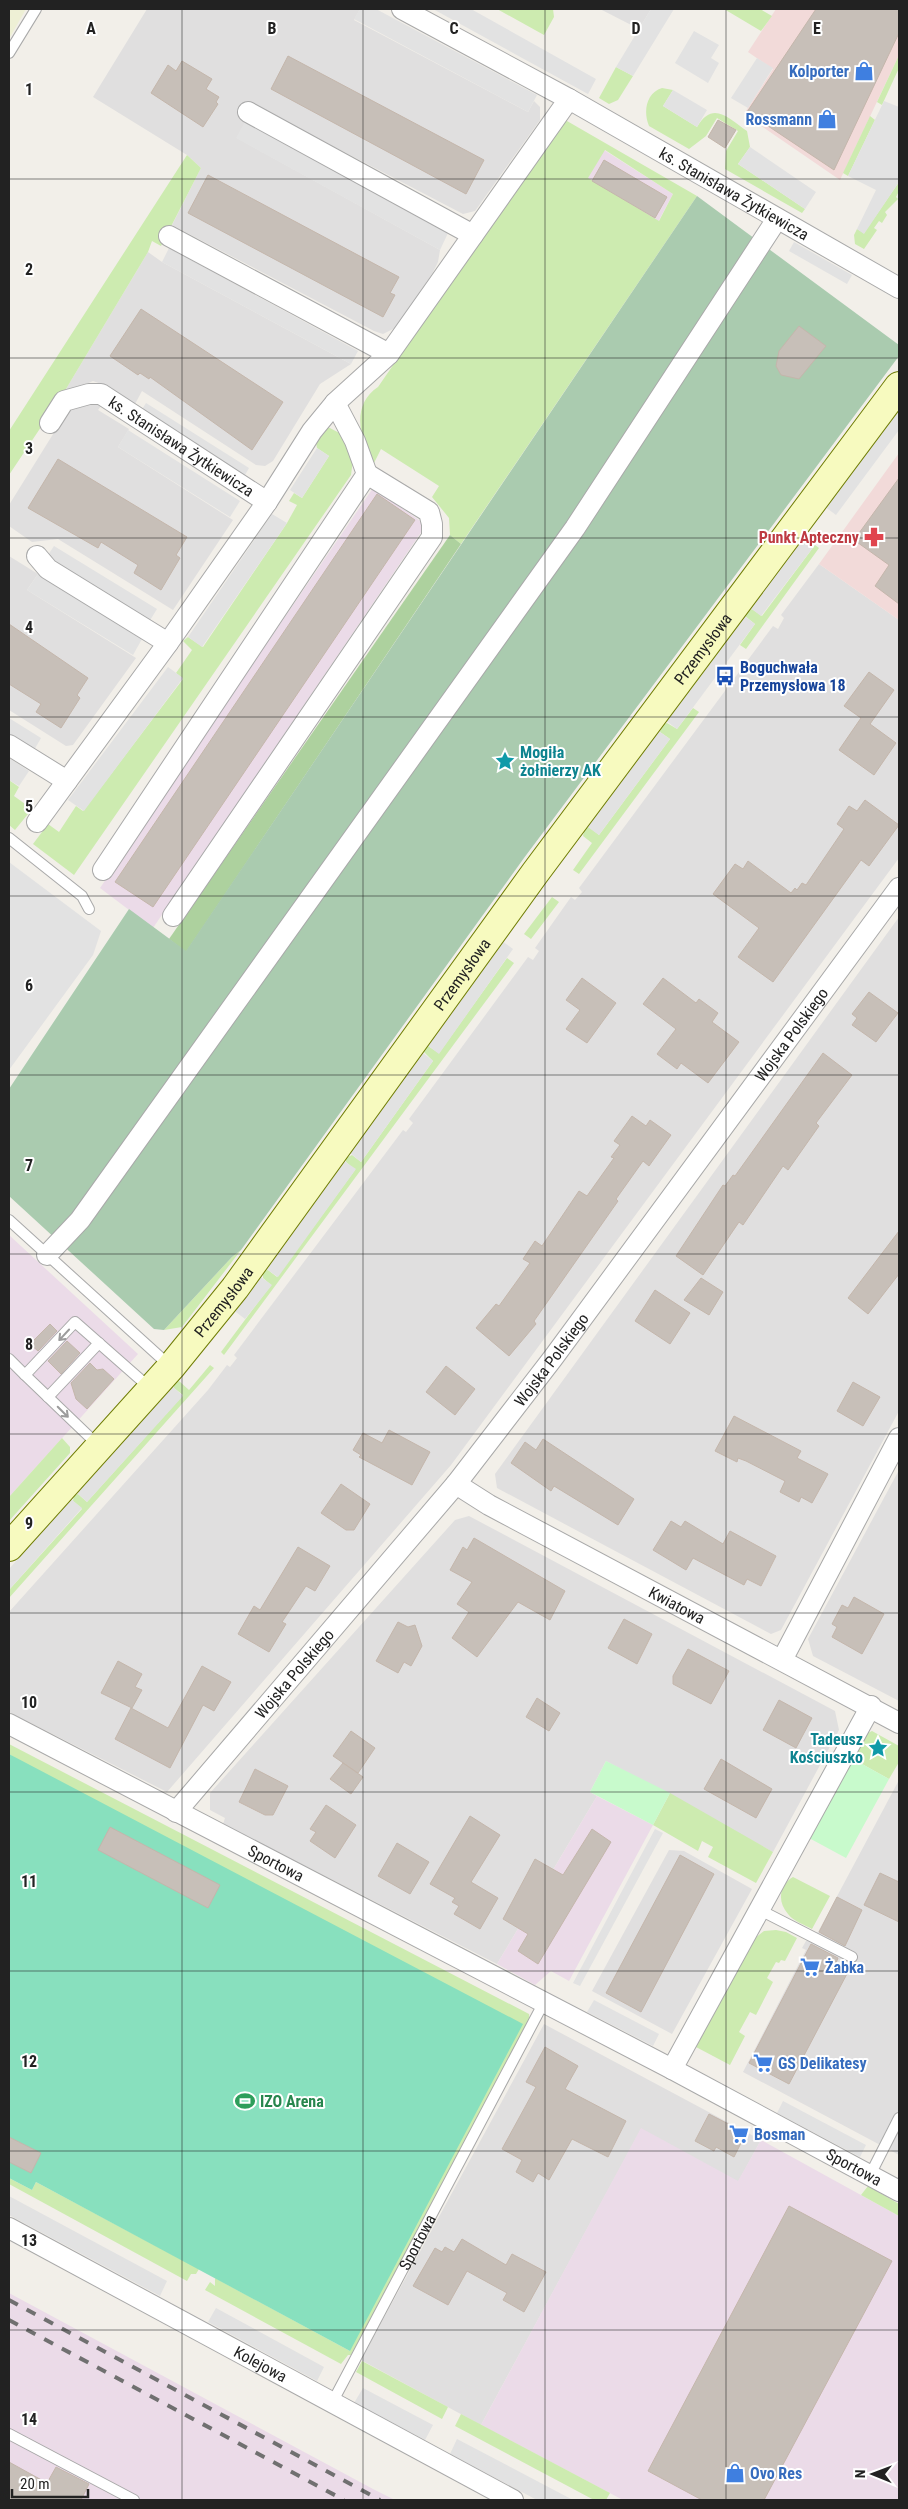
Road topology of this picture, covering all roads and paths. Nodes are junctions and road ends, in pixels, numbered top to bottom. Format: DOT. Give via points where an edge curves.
graph roads {
  1 [pos="36,9"];
  2 [pos="402,9"];
  3 [pos="9,53"];
  4 [pos="569,99"];
  5 [pos="248,112"];
  6 [pos="777,219"];
  7 [pos="473,235"];
  8 [pos="169,236"];
  9 [pos="899,288"];
  10 [pos="389,354"];
  11 [pos="899,386"];
  12 [pos="335,402"];
  13 [pos="50,423"];
  14 [pos="367,474"];
  15 [pos="266,502"];
  16 [pos="38,556"];
  17 [pos="168,643"];
  18 [pos="9,745"];
  19 [pos="67,781"];
  20 [pos="37,822"];
  21 [pos="9,838"];
  22 [pos="103,870"];
  23 [pos="899,888"];
  24 [pos="89,909"];
  25 [pos="174,916"];
  26 [pos="9,1220"];
  27 [pos="47,1255"];
  28 [pos="99,1343"];
  29 [pos="9,1360"];
  30 [pos="171,1367"];
  31 [pos="25,1375"];
  32 [pos="151,1389"];
  33 [pos="48,1397"];
  34 [pos="899,1438"];
  35 [pos="100,1446"];
  36 [pos="456,1484"];
  37 [pos="9,1547"];
  38 [pos="782,1660"];
  39 [pos="871,1706"];
  40 [pos="899,1723"];
  41 [pos="9,1724"];
  42 [pos="176,1812"];
  43 [pos="760,1910"];
  44 [pos="852,1957"];
  45 [pos="544,2002"];
  46 [pos="672,2069"];
  47 [pos="899,2118"];
  48 [pos="870,2175"];
  49 [pos="899,2191"];
  50 [pos="9,2228"];
  51 [pos="332,2403"];
  52 [pos="9,2434"];
  53 [pos="134,2500"];
  54 [pos="513,2500"];
  1 -- 3 [label="lane"];
  2 -- 4 [label="street, ks. Stanisława Żytkiewicza"];
  4 -- 6 [label="street, ks. Stanisława Żytkiewicza"];
  4 -- 7 [label="street, ks. Stanisława Żytkiewicza"];
  5 -- 7 [label="street"];
  6 -- 9 [label="street, ks. Stanisława Żytkiewicza"];
  6 -- 27 [label="street" via="575,528 80,1220"];
  7 -- 10 [label="street, ks. Stanisława Żytkiewicza"];
  8 -- 10 [label="street"];
  10 -- 12 [label="street, ks. Stanisława Żytkiewicza"];
  11 -- 30 [label="street, Przemysłowa" via="535,873 235,1288"];
  12 -- 14 [label="street"];
  12 -- 15 [label="street, ks. Stanisława Żytkiewicza"];
  13 -- 15 [label="street, ks. Stanisława Żytkiewicza" via="64,401 101,394"];
  14 -- 22 [label="street"];
  14 -- 25 [label="street" via="429,512 432,537"];
  15 -- 17 [label="street, ks. Stanisława Żytkiewicza"];
  16 -- 17 [label="street" via="48,569"];
  17 -- 19 [label="street, ks. Stanisława Żytkiewicza"];
  18 -- 19 [label="street"];
  19 -- 20 [label="street, ks. Stanisława Żytkiewicza"];
  21 -- 24 [label="lane" via="82,896"];
  23 -- 36 [label="street, Wojska Polskiego" via="553,1358"];
  26 -- 27 [label="lane"];
  27 -- 30 [label="lane"];
  28 -- 31 [label="lane, one-way" via="76,1322"];
  28 -- 32 [label="lane"];
  28 -- 33 [label="lane"];
  29 -- 31 [label="lane"];
  30 -- 32 [label="street, Przemysłowa"];
  31 -- 33 [label="lane"];
  32 -- 35 [label="street, Przemysłowa"];
  33 -- 35 [label="lane, one-way"];
  34 -- 38 [label="street"];
  35 -- 37 [label="street, Przemysłowa"];
  36 -- 38 [label="street, Kwiatowa" via="489,1505"];
  36 -- 42 [label="street, Wojska Polskiego"];
  38 -- 39 [label="street, Kwiatowa"];
  39 -- 40 [label="street, Kwiatowa"];
  39 -- 43 [label="street"];
  41 -- 42 [label="street, Sportowa"];
  42 -- 45 [label="street, Sportowa"];
  43 -- 44 [label="lane"];
  43 -- 46 [label="street"];
  45 -- 46 [label="street, Sportowa"];
  45 -- 51 [label="lane, Sportowa"];
  46 -- 48 [label="street, Sportowa"];
  47 -- 48 [label="lane"];
  48 -- 49 [label="street, Sportowa"];
  50 -- 51 [label="street, Kolejowa"];
  51 -- 54 [label="street, Kolejowa"];
  52 -- 53 [label="lane"];
}
